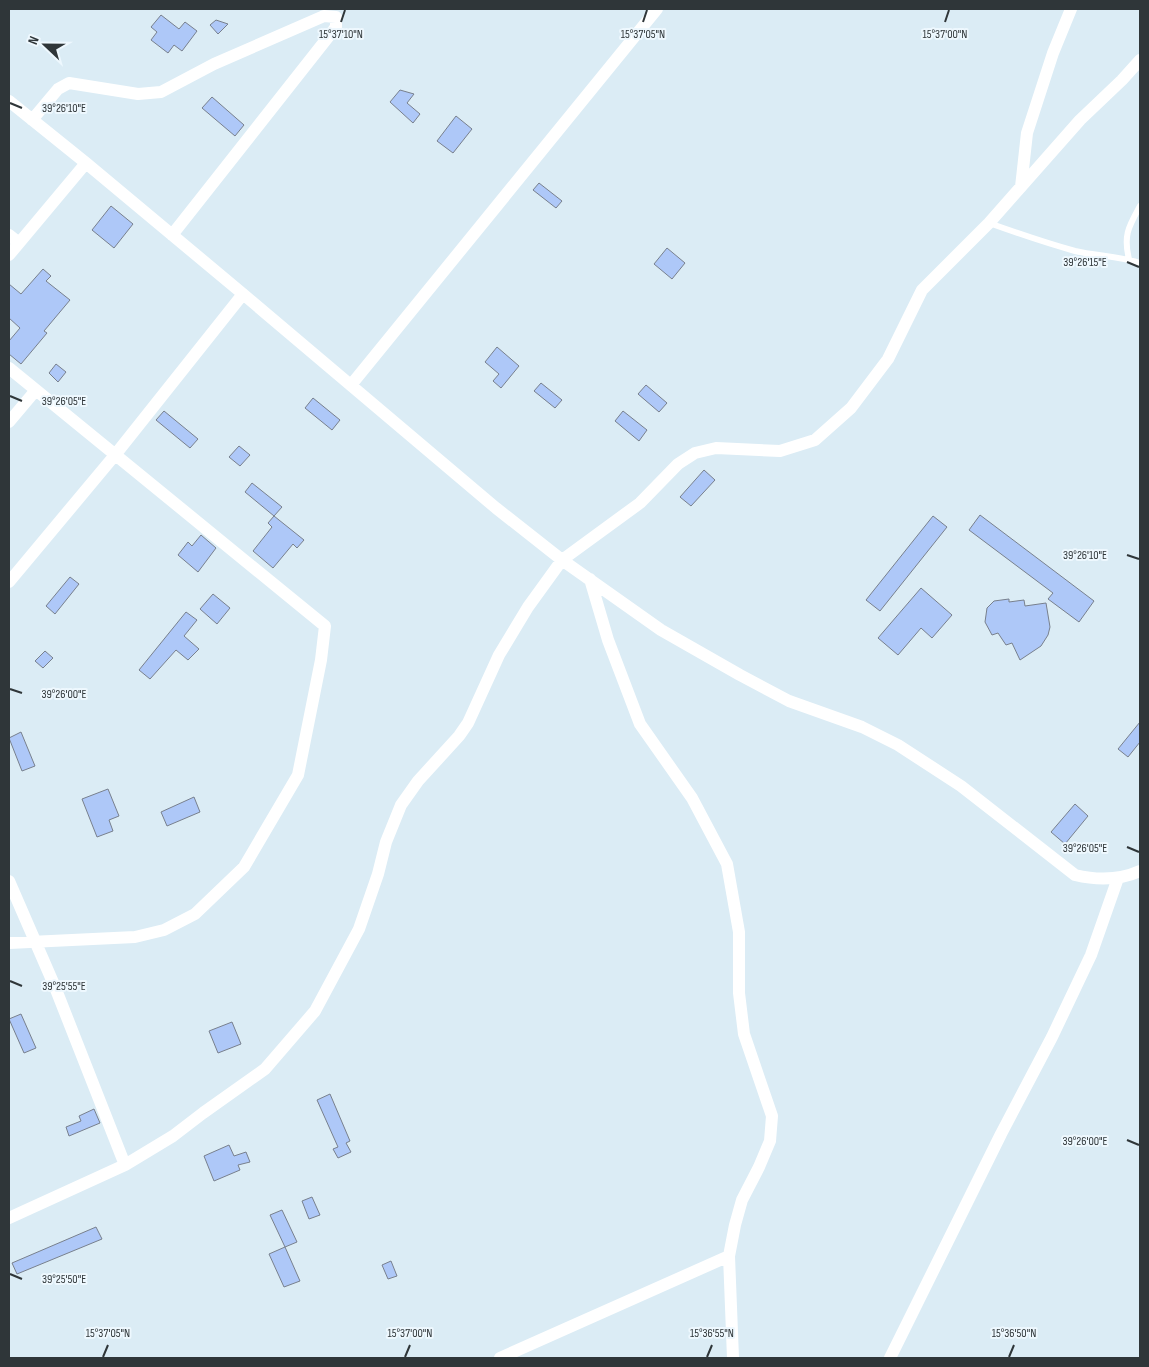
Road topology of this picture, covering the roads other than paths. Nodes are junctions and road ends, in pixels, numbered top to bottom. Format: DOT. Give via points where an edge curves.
graph roads {
  1 [pos="657,9"];
  2 [pos="1071,9"];
  3 [pos="1140,60"];
  4 [pos="9,101"];
  5 [pos="32,120"];
  6 [pos="86,163"];
  7 [pos="1021,187"];
  8 [pos="1140,206"];
  9 [pos="989,223"];
  10 [pos="9,235"];
  11 [pos="172,235"];
  12 [pos="19,243"];
  13 [pos="9,255"];
  14 [pos="1129,259"];
  15 [pos="1140,263"];
  16 [pos="243,294"];
  17 [pos="9,368"];
  18 [pos="351,385"];
  19 [pos="36,390"];
  20 [pos="9,422"];
  21 [pos="115,455"];
  22 [pos="562,560"];
  23 [pos="590,580"];
  24 [pos="9,582"];
  25 [pos="1140,871"];
  26 [pos="1118,878"];
  27 [pos="9,882"];
  28 [pos="35,942"];
  29 [pos="9,943"];
  30 [pos="125,1166"];
  31 [pos="9,1218"];
  32 [pos="729,1256"];
  33 [pos="500,1358"];
  34 [pos="733,1358"];
  35 [pos="890,1358"];
  1 -- 18 [label="street"];
  2 -- 7 [label="street" via="1027,133"];
  3 -- 7 [label="street" via="1080,120"];
  4 -- 5 [label="street"];
  5 -- 6 [label="street"];
  5 -- 11 [label="street" via="58,89 69,83 138,94 161,92 214,64 324,16 336,17 336,27"];
  6 -- 11 [label="street"];
  6 -- 12 [label="street"];
  7 -- 9 [label="street"];
  8 -- 14 [label="lane" via="1127,230 1125,245"];
  9 -- 14 [label="lane" via="1076,251"];
  9 -- 22 [label="street" via="922,290 888,359 852,408 815,440 780,451 716,448 695,453 678,464 640,503"];
  10 -- 12 [label="street"];
  11 -- 16 [label="street"];
  12 -- 13 [label="street"];
  14 -- 15 [label="lane"];
  16 -- 18 [label="street"];
  16 -- 21 [label="street"];
  17 -- 19 [label="street"];
  18 -- 22 [label="street"];
  19 -- 20 [label="street"];
  19 -- 21 [label="street"];
  21 -- 24 [label="street"];
  21 -- 28 [label="street" via="325,626 321,660 298,775 244,867 195,914 164,930 134,937"];
  22 -- 23 [label="street"];
  22 -- 30 [label="street" via="499,655 459,736 401,805 358,929 315,1011 265,1069 173,1136"];
  23 -- 26 [label="street" via="661,630 740,675 789,701 862,727 898,745 961,786 1075,874 1087,878"];
  23 -- 32 [label="street" via="608,640 640,724 692,798 727,864 739,932 739,993 744,1034 772,1116 770,1140 742,1200"];
  25 -- 26 [label="street"];
  26 -- 35 [label="street" via="1091,954 1056,1029"];
  27 -- 28 [label="street"];
  28 -- 29 [label="street"];
  28 -- 30 [label="street"];
  30 -- 31 [label="street"];
  32 -- 33 [label="street"];
  32 -- 34 [label="street"];
}
